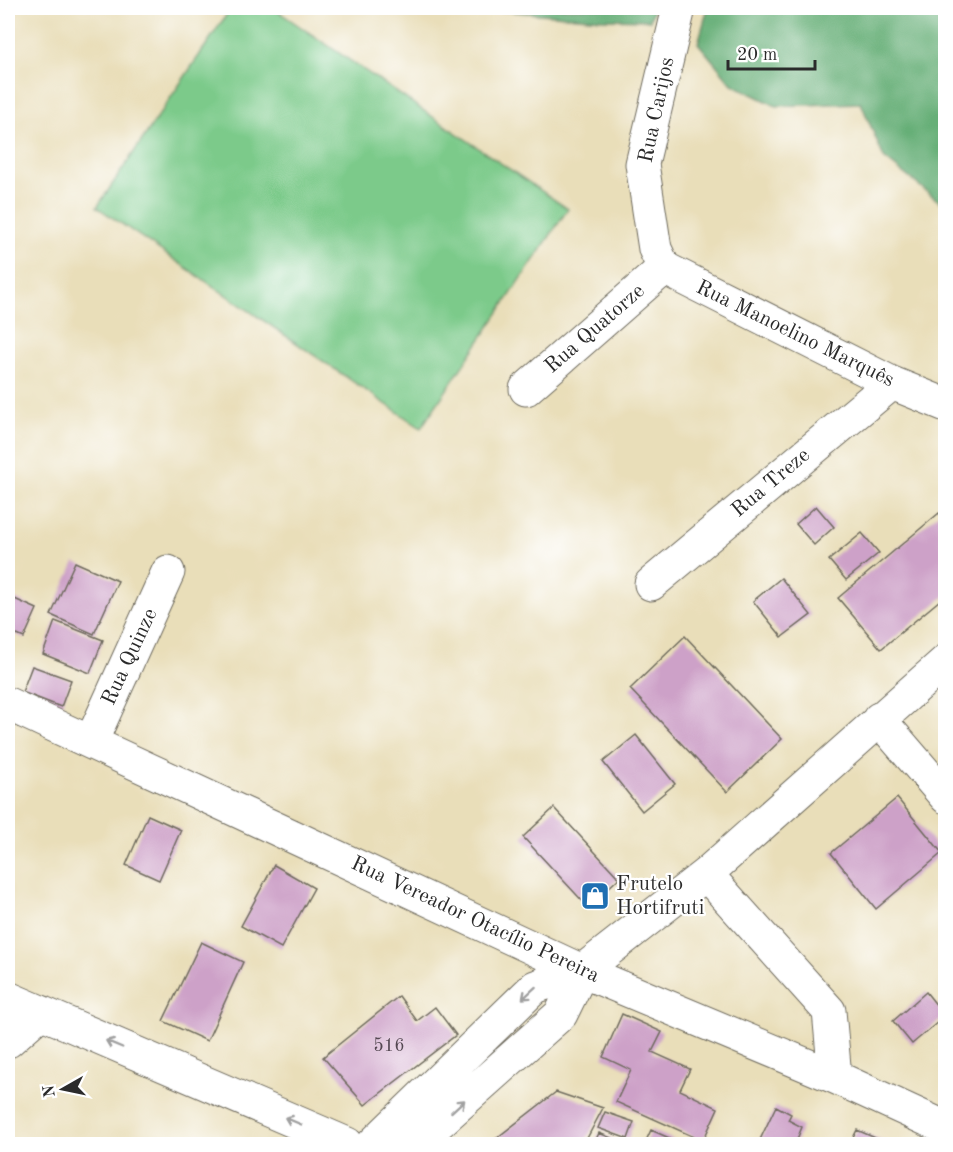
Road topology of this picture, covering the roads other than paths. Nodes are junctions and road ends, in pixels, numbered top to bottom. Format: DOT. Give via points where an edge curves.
graph roads {
  1 [pos="680,8"];
  2 [pos="659,259"];
  3 [pos="892,382"];
  4 [pos="526,389"];
  5 [pos="945,405"];
  6 [pos="168,572"];
  7 [pos="651,584"];
  8 [pos="945,661"];
  9 [pos="8,705"];
  10 [pos="879,719"];
  11 [pos="91,742"];
  12 [pos="945,797"];
  13 [pos="706,874"];
  14 [pos="582,971"];
  15 [pos="8,998"];
  16 [pos="41,1012"];
  17 [pos="8,1041"];
  18 [pos="836,1077"];
  19 [pos="945,1128"];
  20 [pos="347,1144"];
  21 [pos="373,1144"];
  22 [pos="415,1144"];
  1 -- 2 [label="street, Rua Carijos" via="642,164"];
  2 -- 3 [label="street, Rua Manoelino Marquês"];
  2 -- 4 [label="street, Rua Quatorze"];
  3 -- 5 [label="street, Rua Manoelino Marquês"];
  3 -- 7 [label="street, Rua Treze"];
  6 -- 11 [label="street, Rua Quinze"];
  8 -- 10 [label="street"];
  9 -- 11 [label="street, Rua Vereador Otacílio Pereira"];
  10 -- 12 [label="street"];
  10 -- 13 [label="street"];
  11 -- 14 [label="street, Rua Vereador Otacílio Pereira"];
  13 -- 14 [label="street"];
  13 -- 18 [label="street" via="829,1011"];
  14 -- 18 [label="street, Rua Vereador Otacílio Pereira"];
  14 -- 21 [label="street, one-way" via="536,987"];
  22 -- 14 [label="street, one-way" via="561,1014"];
  15 -- 16 [label="street"];
  16 -- 17 [label="street"];
  20 -- 16 [label="street, one-way"];
  18 -- 19 [label="street, Rua Vereador Otacílio Pereira"];
}
